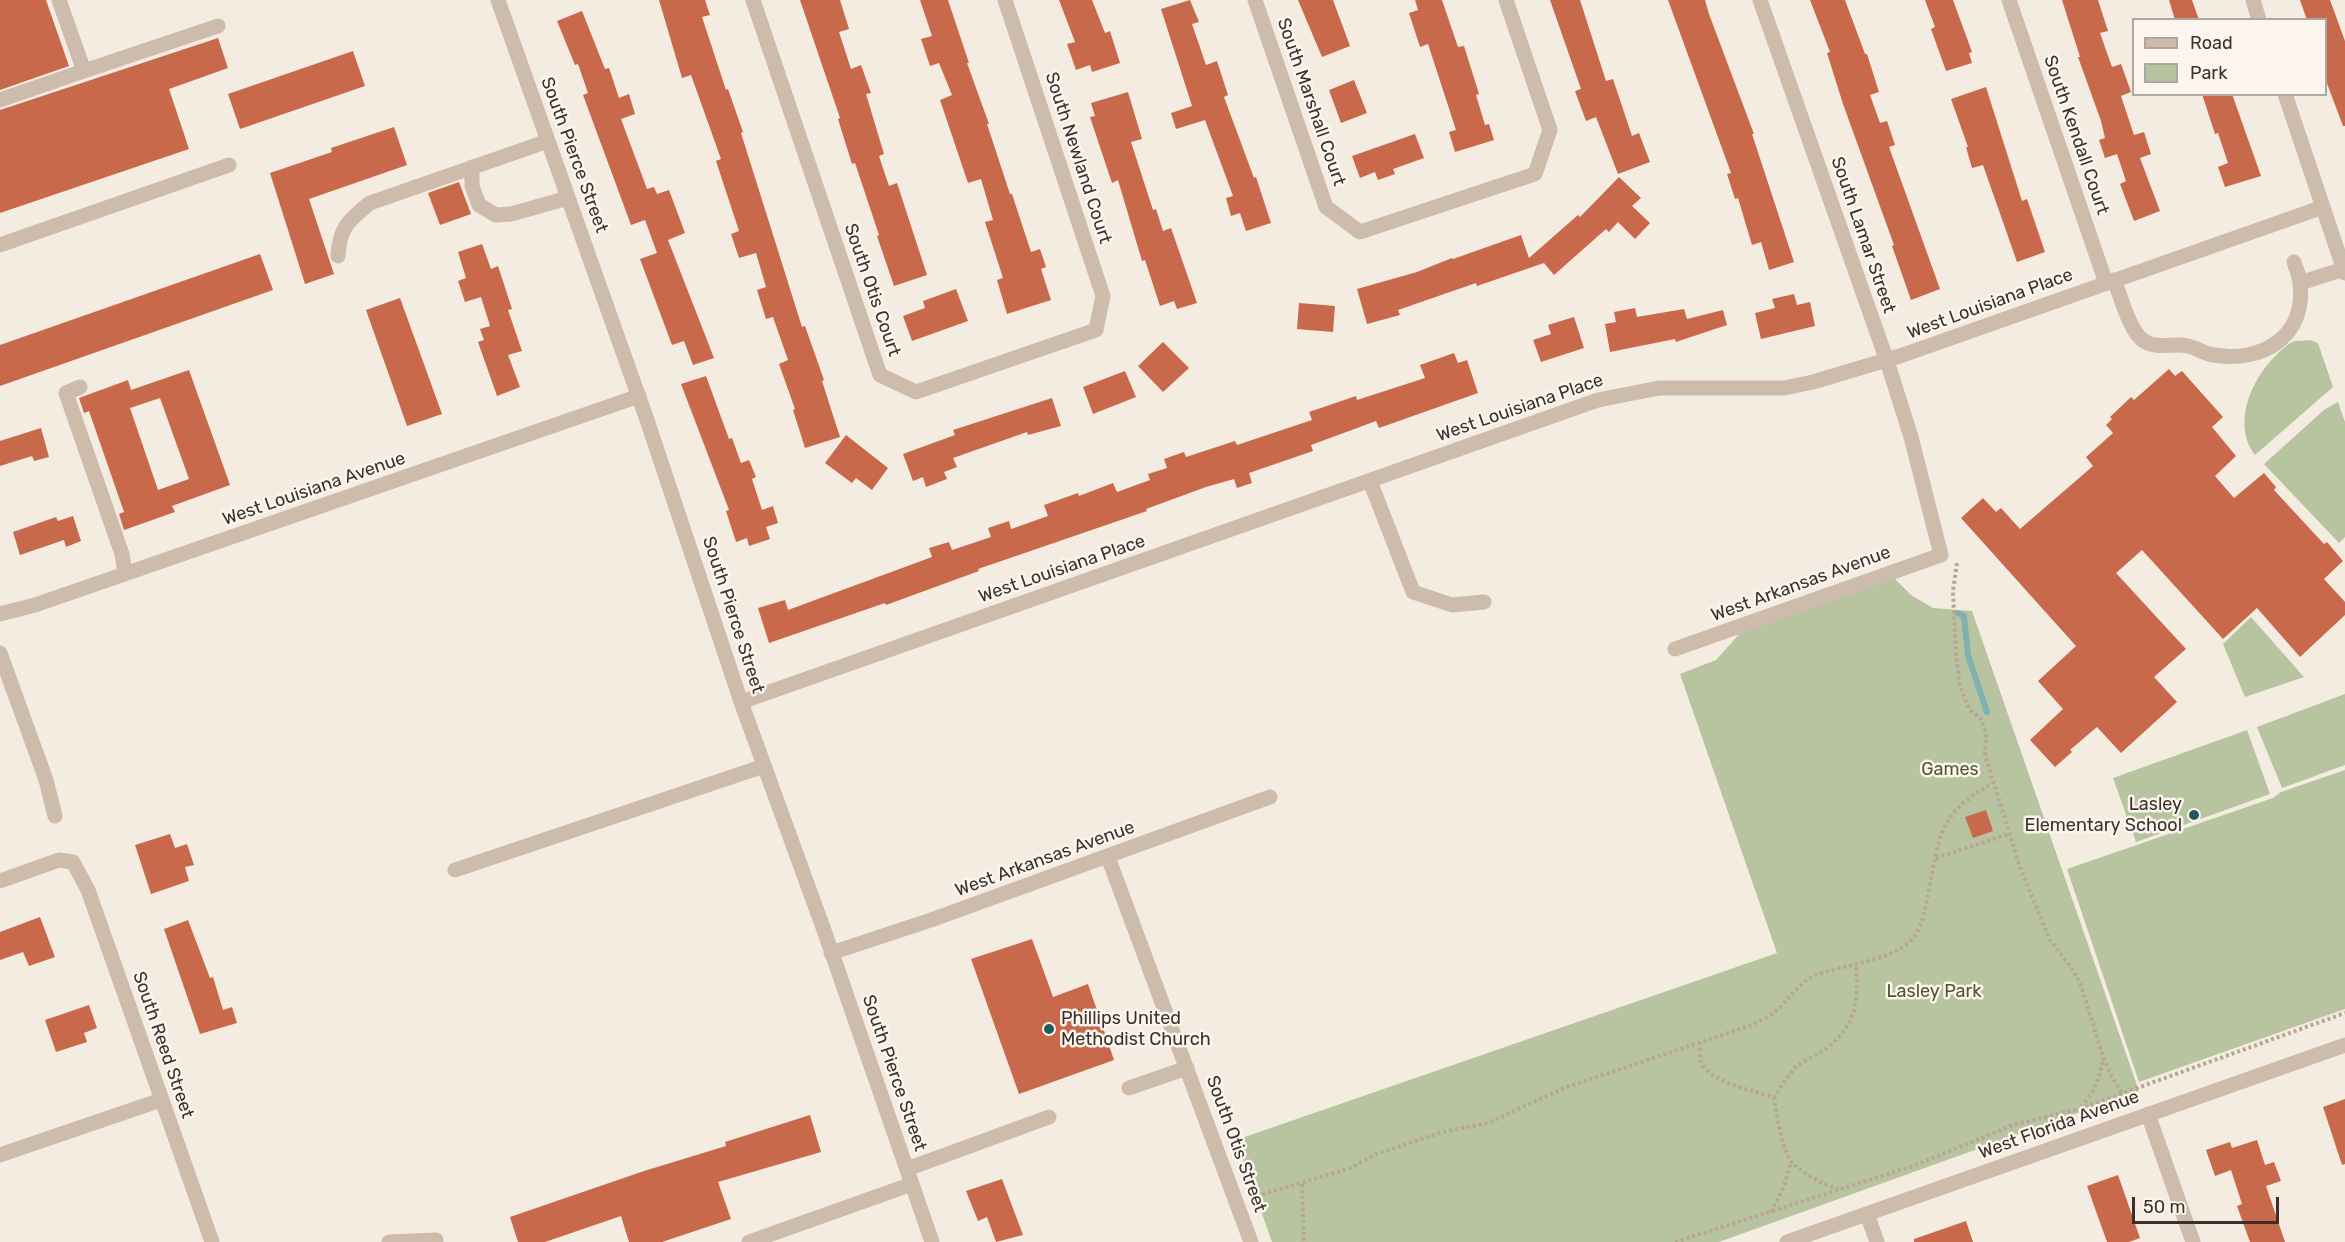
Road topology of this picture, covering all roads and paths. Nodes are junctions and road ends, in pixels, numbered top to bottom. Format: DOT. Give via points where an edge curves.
graph roads {
  1 [pos="59,0"];
  2 [pos="498,0"];
  3 [pos="753,0"];
  4 [pos="1005,0"];
  5 [pos="1255,0"];
  6 [pos="1506,0"];
  7 [pos="1760,0"];
  8 [pos="2009,0"];
  9 [pos="2253,0"];
  10 [pos="2258,18"];
  11 [pos="218,26"];
  12 [pos="84,71"];
  13 [pos="2286,96"];
  14 [pos="0,100"];
  15 [pos="548,141"];
  16 [pos="230,165"];
  17 [pos="472,167"];
  18 [pos="568,198"];
  19 [pos="2323,207"];
  20 [pos="0,245"];
  21 [pos="338,256"];
  22 [pos="2294,262"];
  23 [pos="2344,271"];
  24 [pos="2110,281"];
  25 [pos="2300,284"];
  26 [pos="1096,330"];
  27 [pos="1887,361"];
  28 [pos="80,387"];
  29 [pos="639,396"];
  30 [pos="1370,481"];
  31 [pos="1941,555"];
  32 [pos="126,574"];
  33 [pos="1484,602"];
  34 [pos="0,614"];
  35 [pos="1675,650"];
  36 [pos="0,653"];
  37 [pos="741,702"];
  38 [pos="764,766"];
  39 [pos="1270,797"];
  40 [pos="55,816"];
  41 [pos="2009,834"];
  42 [pos="1108,857"];
  43 [pos="1935,858"];
  44 [pos="455,870"];
  45 [pos="0,881"];
  46 [pos="831,953"];
  47 [pos="1856,964"];
  48 [pos="2345,1013"];
  49 [pos="1700,1042"];
  50 [pos="2345,1045"];
  51 [pos="2103,1057"];
  52 [pos="1186,1068"];
  53 [pos="1129,1088"];
  54 [pos="2123,1093"];
  55 [pos="1774,1097"];
  56 [pos="161,1100"];
  57 [pos="2079,1109"];
  58 [pos="2148,1114"];
  59 [pos="1049,1117"];
  60 [pos="0,1155"];
  61 [pos="1791,1163"];
  62 [pos="907,1169"];
  63 [pos="912,1184"];
  64 [pos="1302,1184"];
  65 [pos="1839,1190"];
  66 [pos="1253,1197"];
  67 [pos="1770,1213"];
  68 [pos="1867,1214"];
  69 [pos="212,1242"];
  70 [pos="389,1242"];
  71 [pos="436,1242"];
  72 [pos="749,1242"];
  73 [pos="932,1242"];
  74 [pos="1251,1242"];
  75 [pos="1304,1242"];
  76 [pos="1675,1242"];
  77 [pos="1787,1242"];
  78 [pos="1877,1242"];
  79 [pos="2193,1242"];
  1 -- 12 [label="street"];
  2 -- 15 [label="street, South Pierce Street"];
  3 -- 26 [label="street, South Otis Court" via="880,375 916,392"];
  4 -- 26 [label="street, South Newland Court" via="1102,296"];
  5 -- 6 [label="street, South Marshall Court" via="1326,207 1360,232 1535,174 1550,130"];
  7 -- 27 [label="street, South Lamar Street"];
  8 -- 24 [label="street, South Kendall Court"];
  9 -- 10 [label="street"];
  11 -- 12 [label="street"];
  12 -- 14 [label="street"];
  13 -- 19 [label="street"];
  15 -- 17 [label="street"];
  15 -- 18 [label="street, South Pierce Street"];
  16 -- 20 [label="street"];
  17 -- 18 [label="street" via="472,186 479,205 496,215"];
  17 -- 21 [label="street" via="370,203 349,219 339,238"];
  18 -- 29 [label="street, South Pierce Street"];
  19 -- 23 [label="street"];
  19 -- 24 [label="street, West Louisiana Place"];
  22 -- 25 [label="street"];
  23 -- 25 [label="street"];
  24 -- 25 [label="street, South Kendall Court" via="2143,340 2160,347 2186,345 2213,355 2257,354 2276,344 2291,329 2299,309"];
  24 -- 27 [label="street, West Louisiana Place"];
  27 -- 30 [label="street, West Louisiana Place" via="1784,388 1659,388 1598,400"];
  27 -- 31 [label="street, South Lamar Street"];
  28 -- 32 [label="street" via="66,393"];
  29 -- 32 [label="street, West Louisiana Avenue"];
  29 -- 37 [label="street, South Pierce Street"];
  30 -- 33 [label="street" via="1413,592 1452,605"];
  30 -- 37 [label="street, West Louisiana Place"];
  31 -- 35 [label="street, West Arkansas Avenue"];
  32 -- 34 [label="street, West Louisiana Avenue"];
  36 -- 40 [label="street"];
  37 -- 38 [label="street, South Pierce Street"];
  38 -- 44 [label="street"];
  38 -- 46 [label="street, South Pierce Street"];
  39 -- 42 [label="street, West Arkansas Avenue"];
  41 -- 43 [label="path"];
  41 -- 43 [label="path" via="1993,783 1957,807 1942,828"];
  41 -- 51 [label="path" via="2050,940 2081,985"];
  42 -- 46 [label="street, West Arkansas Avenue"];
  42 -- 52 [label="street, South Otis Street"];
  43 -- 47 [label="path" via="1915,936 1897,950"];
  45 -- 56 [label="street, South Reed Street" via="59,860 73,862 88,890"];
  46 -- 62 [label="street, South Pierce Street"];
  47 -- 49 [label="path" via="1813,976 1772,1014 1752,1025"];
  47 -- 55 [label="path" via="1854,1013 1842,1036 1797,1066"];
  48 -- 54 [label="path"];
  49 -- 55 [label="path" via="1700,1061 1712,1074"];
  49 -- 64 [label="path" via="1564,1088 1488,1124 1443,1132"];
  50 -- 58 [label="street, West Florida Avenue"];
  51 -- 54 [label="path"];
  51 -- 57 [label="path" via="2100,1078"];
  52 -- 53 [label="street"];
  52 -- 74 [label="street, South Otis Street"];
  54 -- 57 [label="path"];
  55 -- 61 [label="path"];
  56 -- 60 [label="street"];
  56 -- 69 [label="street, South Reed Street"];
  57 -- 65 [label="path" via="2013,1125 1913,1166"];
  58 -- 68 [label="street, West Florida Avenue"];
  58 -- 79 [label="street"];
  59 -- 62 [label="street"];
  61 -- 65 [label="path"];
  61 -- 67 [label="path"];
  62 -- 63 [label="street, South Pierce Street"];
  63 -- 72 [label="street"];
  63 -- 73 [label="street, South Pierce Street"];
  64 -- 66 [label="path"];
  64 -- 75 [label="path"];
  65 -- 67 [label="path"];
  67 -- 76 [label="path"];
  68 -- 77 [label="street, West Florida Avenue"];
  68 -- 78 [label="street"];
  70 -- 71 [label="street"];
}
